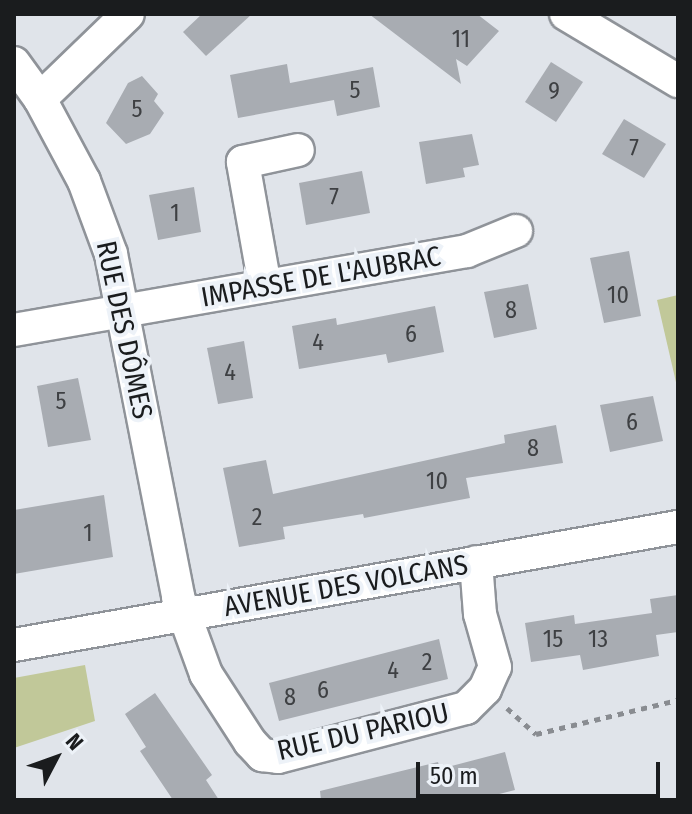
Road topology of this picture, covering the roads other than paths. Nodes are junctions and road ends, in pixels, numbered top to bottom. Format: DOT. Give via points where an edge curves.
graph roads {
  1 [pos="128,14"];
  2 [pos="566,14"];
  3 [pos="14,63"];
  4 [pos="678,81"];
  5 [pos="40,99"];
  6 [pos="298,150"];
  7 [pos="516,231"];
  8 [pos="265,286"];
  9 [pos="123,311"];
  10 [pos="14,330"];
  11 [pos="678,527"];
  12 [pos="476,562"];
  13 [pos="185,615"];
  14 [pos="14,645"];
  1 -- 5 [label="street"];
  2 -- 4 [label="street"];
  3 -- 5 [label="street, RUE DES DÔMES"];
  5 -- 9 [label="street, RUE DES DÔMES" via="84,181 111,254"];
  6 -- 8 [label="street" via="243,162"];
  7 -- 8 [label="street, IMPASSE DE L'AUBRAC" via="467,251"];
  8 -- 9 [label="street, IMPASSE DE L'AUBRAC"];
  9 -- 10 [label="street, IMPASSE DE L'AUBRAC"];
  9 -- 13 [label="street, RUE DES DÔMES"];
  11 -- 12 [label="street, AVENUE DES VOLCANS"];
  12 -- 13 [label="street, AVENUE DES VOLCANS"];
  12 -- 13 [label="street, RUE DU PARIOU" via="480,614 495,667 485,689 466,708 278,757 262,755 206,674"];
  13 -- 14 [label="street, AVENUE DES VOLCANS"];
}
